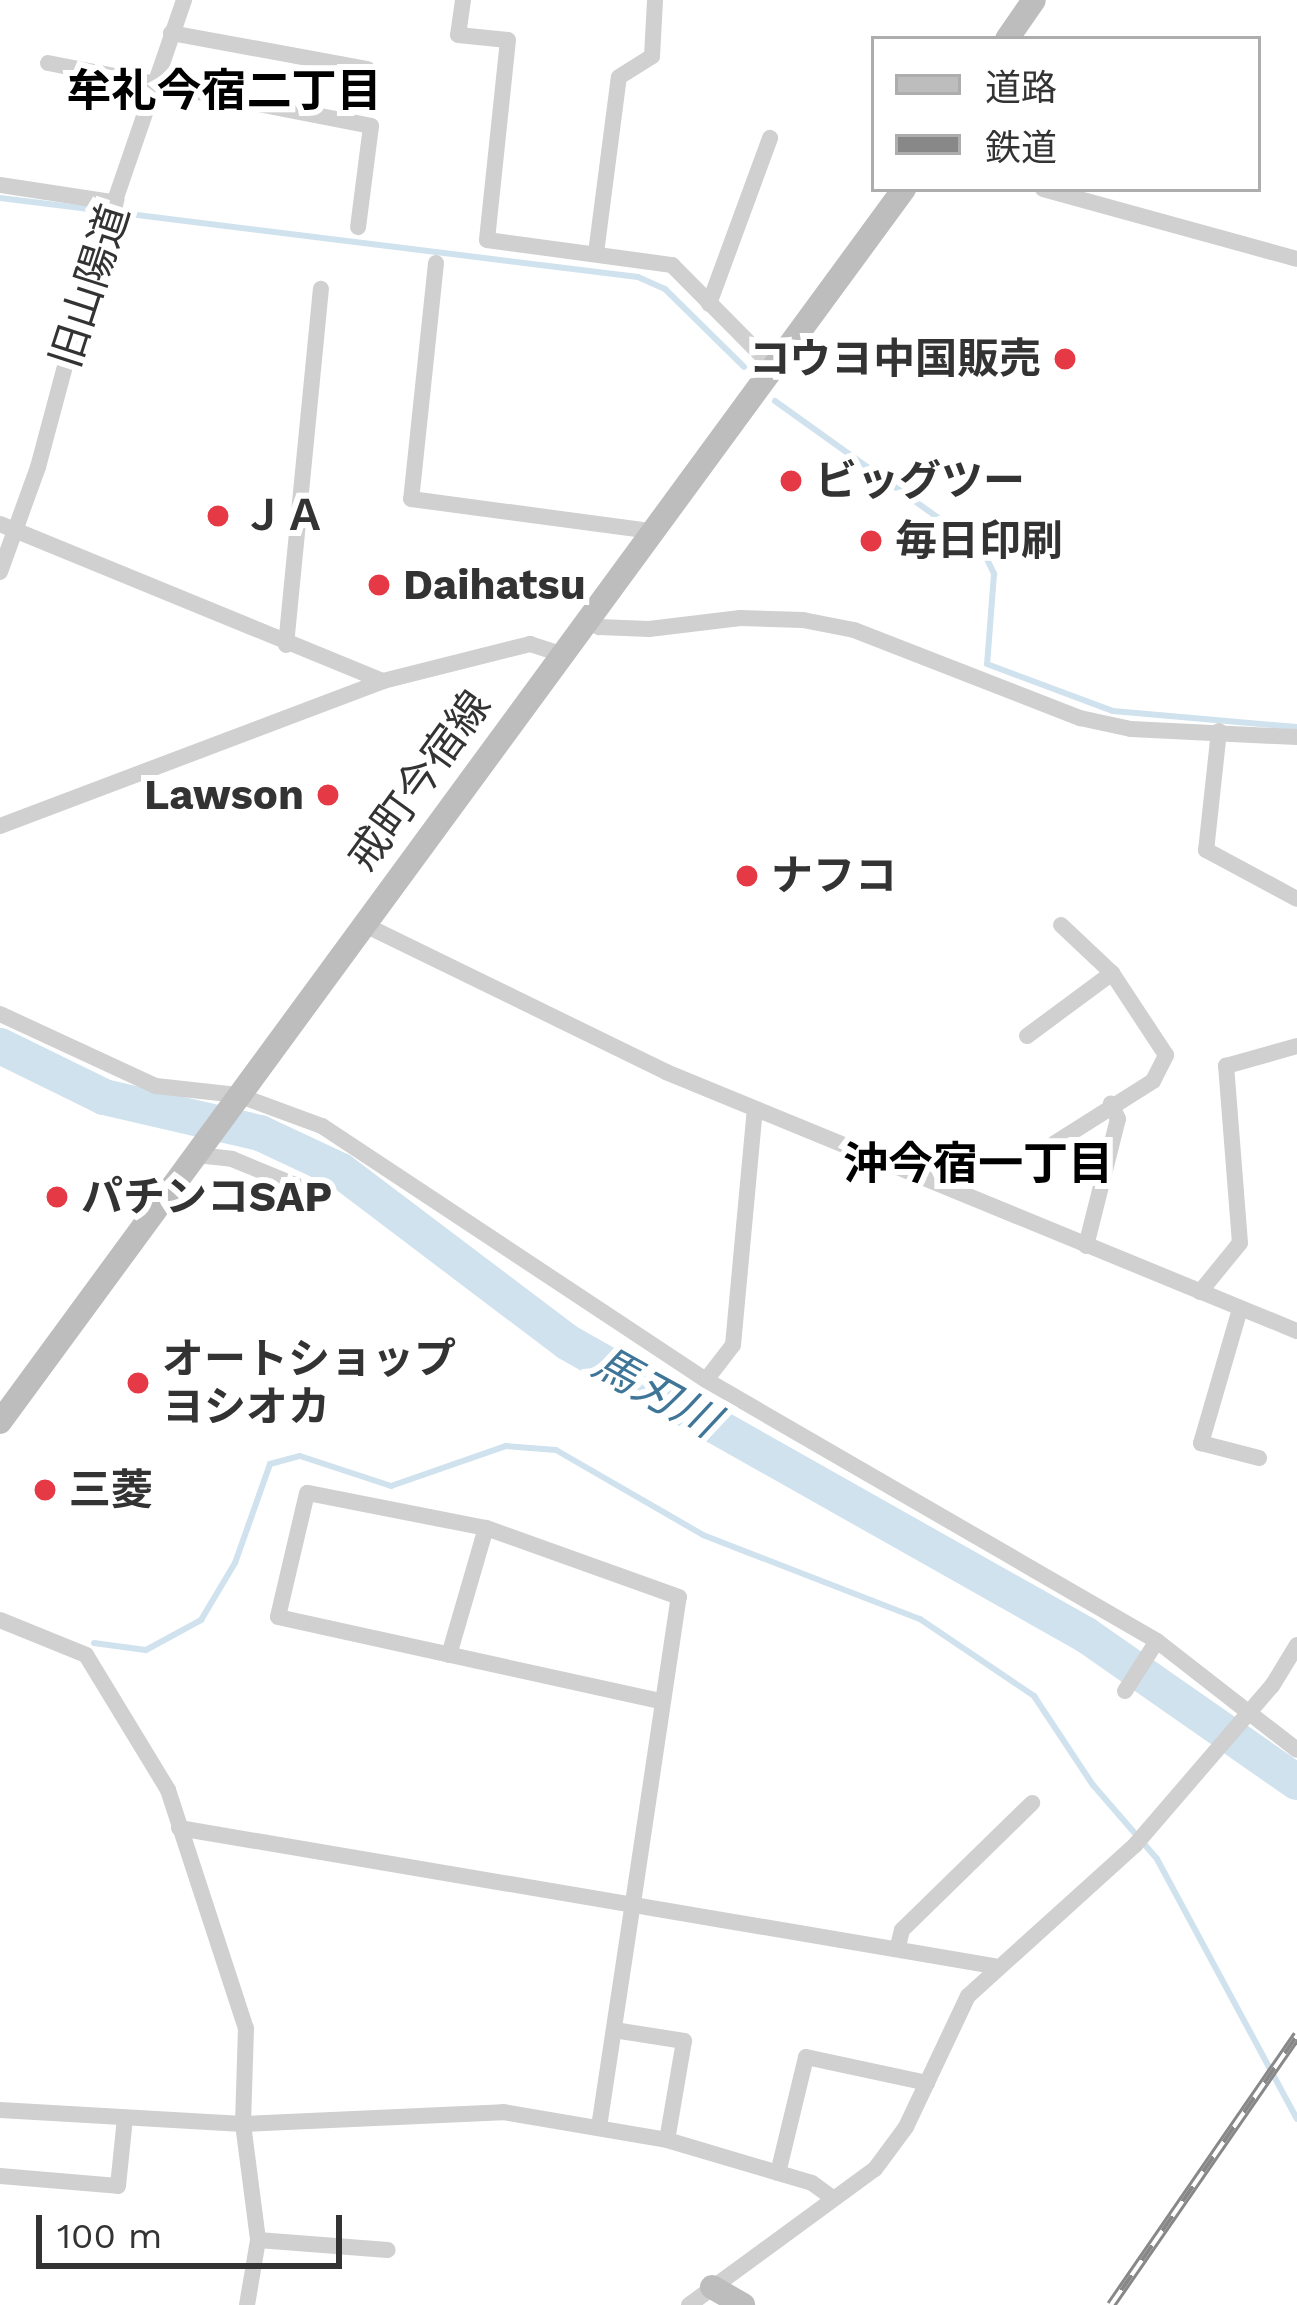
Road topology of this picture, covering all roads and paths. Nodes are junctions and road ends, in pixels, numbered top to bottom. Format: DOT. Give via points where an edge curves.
graph roads {
  1 [pos="184,0"];
  2 [pos="463,0"];
  3 [pos="655,0"];
  4 [pos="1034,0"];
  5 [pos="171,33"];
  6 [pos="1009,36"];
  7 [pos="48,63"];
  8 [pos="368,69"];
  9 [pos="155,87"];
  10 [pos="770,138"];
  11 [pos="0,185"];
  12 [pos="902,192"];
  13 [pos="1054,192"];
  14 [pos="118,203"];
  15 [pos="358,227"];
  16 [pos="596,253"];
  17 [pos="1297,260"];
  18 [pos="436,262"];
  19 [pos="321,289"];
  20 [pos="710,304"];
  21 [pos="772,366"];
  22 [pos="7,526"];
  23 [pos="650,531"];
  24 [pos="0,572"];
  25 [pos="586,619"];
  26 [pos="286,645"];
  27 [pos="560,654"];
  28 [pos="383,682"];
  29 [pos="1219,731"];
  30 [pos="1297,737"];
  31 [pos="0,826"];
  32 [pos="1297,899"];
  33 [pos="363,924"];
  34 [pos="1060,925"];
  35 [pos="1112,973"];
  36 [pos="0,1014"];
  37 [pos="1027,1036"];
  38 [pos="1297,1046"];
  39 [pos="235,1100"];
  40 [pos="1111,1104"];
  41 [pos="755,1110"];
  42 [pos="1055,1143"];
  43 [pos="199,1150"];
  44 [pos="322,1196"];
  45 [pos="1086,1246"];
  46 [pos="1200,1292"];
  47 [pos="1240,1309"];
  48 [pos="1297,1331"];
  49 [pos="706,1381"];
  50 [pos="0,1421"];
  51 [pos="1259,1457"];
  52 [pos="486,1528"];
  53 [pos="0,1620"];
  54 [pos="1297,1645"];
  55 [pos="1154,1646"];
  56 [pos="449,1655"];
  57 [pos="1126,1689"];
  58 [pos="663,1702"];
  59 [pos="1248,1716"];
  60 [pos="1297,1750"];
  61 [pos="1032,1803"];
  62 [pos="179,1828"];
  63 [pos="633,1903"];
  64 [pos="898,1946"];
  65 [pos="994,1966"];
  66 [pos="614,2030"];
  67 [pos="927,2083"];
  68 [pos="0,2110"];
  69 [pos="125,2118"];
  70 [pos="243,2124"];
  71 [pos="599,2127"];
  72 [pos="667,2140"];
  73 [pos="778,2173"];
  74 [pos="0,2176"];
  75 [pos="831,2197"];
  76 [pos="258,2240"];
  77 [pos="388,2250"];
  78 [pos="712,2287"];
  79 [pos="247,2305"];
  80 [pos="688,2305"];
  81 [pos="743,2305"];
  1 -- 5 [label="street, 旧山陽道"];
  2 -- 16 [label="street" via="458,35 508,40 487,240"];
  3 -- 16 [label="street" via="652,56 619,77"];
  4 -- 6 [label="street"];
  5 -- 8 [label="street"];
  5 -- 9 [label="street, 旧山陽道"];
  7 -- 9 [label="street"];
  9 -- 14 [label="street, 旧山陽道"];
  9 -- 15 [label="street" via="371,126"];
  10 -- 20 [label="street"];
  11 -- 14 [label="street"];
  12 -- 21 [label="street, 戒町今宿線"];
  13 -- 17 [label="street"];
  14 -- 22 [label="street, 旧山陽道"];
  16 -- 20 [label="street" via="672,265"];
  18 -- 23 [label="street" via="411,500"];
  19 -- 26 [label="street"];
  20 -- 21 [label="street"];
  21 -- 23 [label="street, 戒町今宿線"];
  22 -- 24 [label="street, 旧山陽道"];
  22 -- 26 [label="street"];
  23 -- 25 [label="street, 戒町今宿線"];
  25 -- 27 [label="street, 戒町今宿線"];
  25 -- 29 [label="street" via="650,629 803,620 854,630 1080,718"];
  26 -- 28 [label="street"];
  27 -- 28 [label="street" via="530,644"];
  27 -- 33 [label="street, 戒町今宿線"];
  28 -- 31 [label="street"];
  29 -- 30 [label="street"];
  29 -- 32 [label="street" via="1206,850"];
  33 -- 39 [label="street, 戒町今宿線"];
  33 -- 41 [label="street"];
  34 -- 35 [label="street"];
  35 -- 37 [label="street"];
  35 -- 40 [label="street" via="1166,1055 1153,1081"];
  36 -- 39 [label="street" via="156,1086"];
  38 -- 46 [label="street" via="1226,1066 1240,1243"];
  39 -- 43 [label="street, 戒町今宿線"];
  39 -- 49 [label="street" via="322,1126"];
  40 -- 42 [label="street"];
  40 -- 45 [label="street" via="1118,1119"];
  41 -- 45 [label="street"];
  41 -- 49 [label="street" via="733,1345"];
  43 -- 44 [label="street"];
  43 -- 50 [label="street, 戒町今宿線"];
  45 -- 46 [label="street"];
  46 -- 47 [label="street"];
  47 -- 48 [label="street"];
  47 -- 51 [label="street" via="1201,1443"];
  49 -- 55 [label="street"];
  52 -- 56 [label="street"];
  52 -- 56 [label="street" via="307,1493 278,1617"];
  52 -- 58 [label="street" via="679,1597"];
  53 -- 62 [label="street" via="86,1654 150,1756"];
  54 -- 59 [label="street"];
  55 -- 57 [label="street"];
  55 -- 59 [label="street"];
  56 -- 58 [label="street"];
  58 -- 63 [label="street"];
  59 -- 60 [label="street"];
  59 -- 65 [label="street" via="1136,1845"];
  61 -- 64 [label="street" via="902,1930"];
  62 -- 63 [label="street"];
  62 -- 70 [label="street" via="246,2028"];
  63 -- 64 [label="street"];
  63 -- 66 [label="street"];
  64 -- 65 [label="street"];
  65 -- 67 [label="street" via="968,1996"];
  66 -- 71 [label="street"];
  66 -- 72 [label="street" via="684,2041"];
  67 -- 73 [label="street" via="806,2057"];
  67 -- 75 [label="street" via="875,2169"];
  68 -- 69 [label="street"];
  69 -- 70 [label="street"];
  69 -- 74 [label="street" via="118,2186"];
  70 -- 71 [label="street" via="503,2112"];
  70 -- 76 [label="street"];
  71 -- 72 [label="street"];
  72 -- 73 [label="street"];
  73 -- 75 [label="street"];
  75 -- 78 [label="street"];
  76 -- 77 [label="street"];
  76 -- 79 [label="street"];
  78 -- 80 [label="street"];
  78 -- 81 [label="street"];
}
